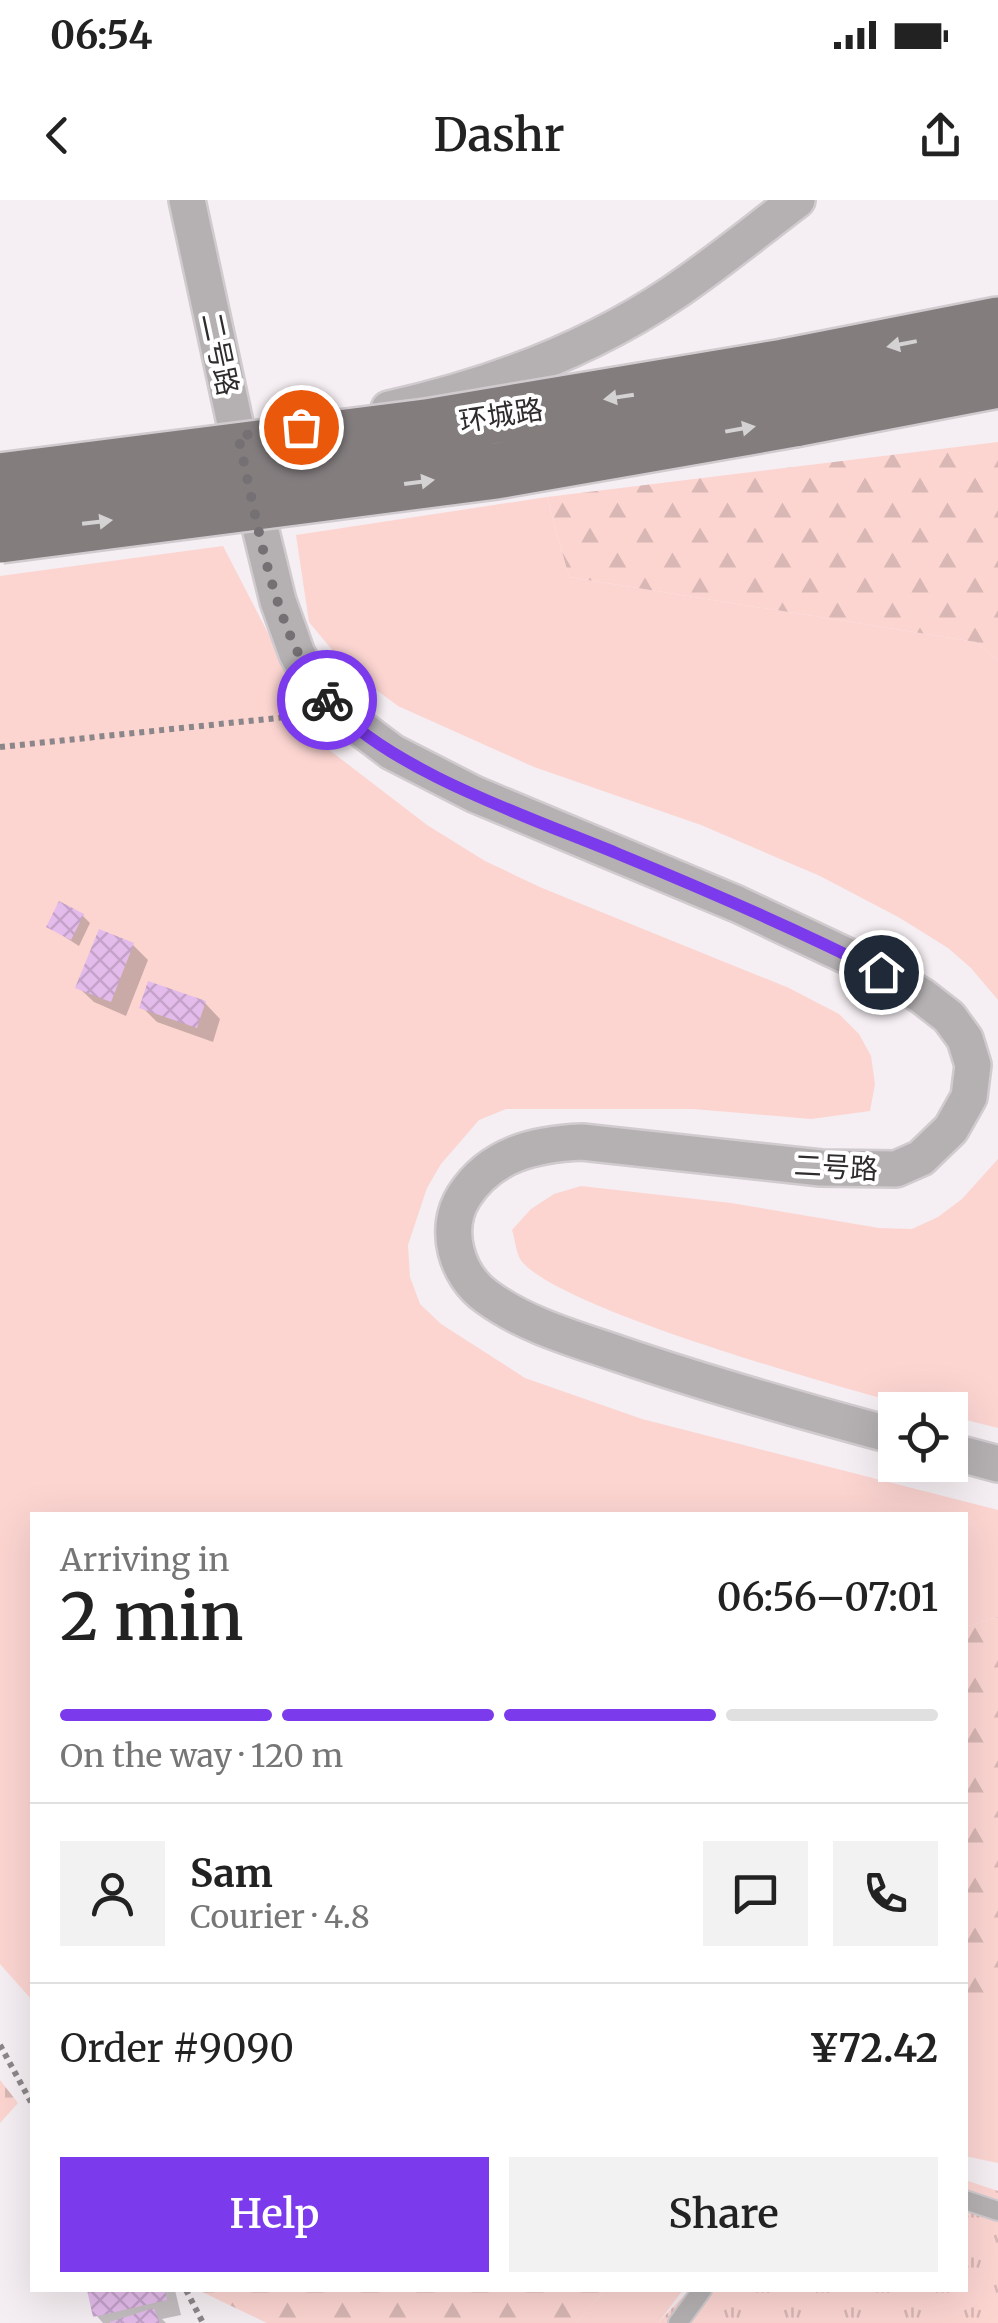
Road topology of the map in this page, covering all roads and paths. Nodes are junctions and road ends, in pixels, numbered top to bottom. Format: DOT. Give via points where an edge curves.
graph roads {
  1 [pos="187,200"];
  2 [pos="797,200"];
  3 [pos="998,325"];
  4 [pos="998,380"];
  5 [pos="238,436"];
  6 [pos="0,482"];
  7 [pos="0,535"];
  8 [pos="327,700"];
  9 [pos="0,747"];
  10 [pos="878,1431"];
  11 [pos="968,1456"];
  12 [pos="998,1464"];
  13 [pos="0,2045"];
  14 [pos="30,2100"];
  15 [pos="968,2201"];
  16 [pos="998,2211"];
  17 [pos="187,2292"];
  18 [pos="701,2292"];
  19 [pos="203,2323"];
  20 [pos="678,2323"];
  1 -- 5 [label="street, 二号路"];
  2 -- 5 [label="street" via="671,294 528,368 403,406"];
  3 -- 6 [label="main road, 环城路, one-way, bridge" via="426,427"];
  7 -- 4 [label="main road, 环城路, one-way, bridge" via="496,471"];
  5 -- 8 [label="street, 二号路" via="278,601 297,654"];
  8 -- 9 [label="path" via="287,718"];
  8 -- 10 [label="street, 二号路" via="392,752 474,794 820,941 895,980 948,1017 965,1039 972,1065 969,1096 952,1130 908,1165 836,1170 582,1142 544,1144 491,1167 473,1183 454,1220 458,1260 469,1280 510,1311 698,1381"];
  11 -- 12 [label="street"];
  13 -- 14 [label="path"];
  15 -- 16 [label="lane"];
  17 -- 19 [label="path"];
  18 -- 20 [label="lane"];
}
